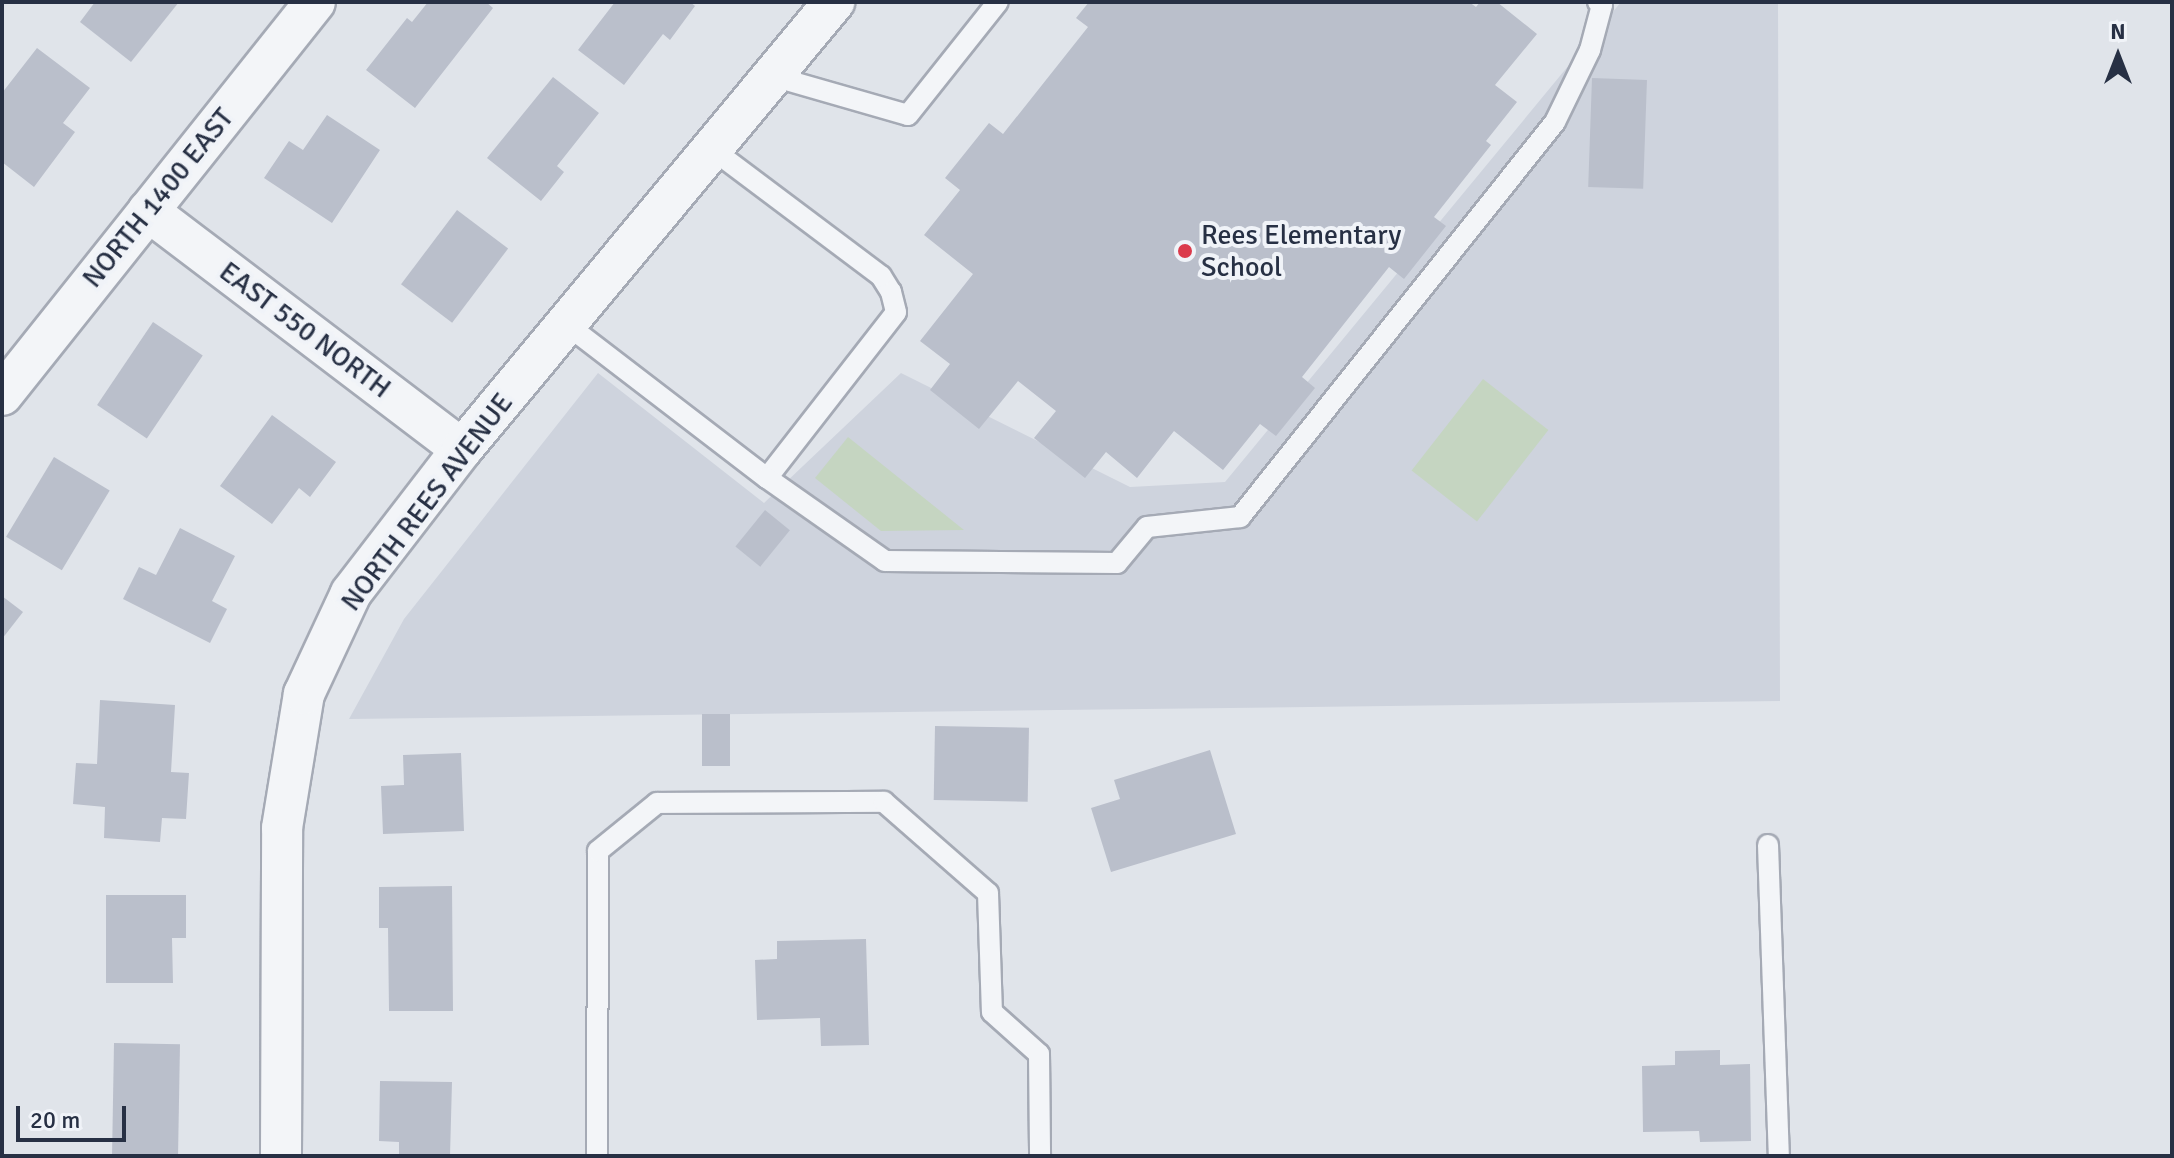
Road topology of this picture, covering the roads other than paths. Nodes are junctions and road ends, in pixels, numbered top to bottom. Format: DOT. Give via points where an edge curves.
graph roads {
  1 [pos="315,2"];
  2 [pos="834,2"];
  3 [pos="998,2"];
  4 [pos="1598,2"];
  5 [pos="772,76"];
  6 [pos="712,149"];
  7 [pos="148,211"];
  8 [pos="566,324"];
  9 [pos="2,395"];
  10 [pos="462,449"];
  11 [pos="767,478"];
  12 [pos="1768,845"];
  13 [pos="281,1156"];
  14 [pos="597,1156"];
  15 [pos="1040,1156"];
  16 [pos="1779,1156"];
  1 -- 7 [label="street, NORTH 1400 EAST"];
  2 -- 5 [label="street, NORTH REES AVENUE"];
  3 -- 5 [label="lane" via="908,115"];
  4 -- 11 [label="lane" via="1602,5 1590,50 1555,122 1240,517 1147,527 1117,563 885,561"];
  5 -- 6 [label="street, NORTH REES AVENUE"];
  6 -- 8 [label="street, NORTH REES AVENUE"];
  6 -- 11 [label="lane" via="881,276 896,312"];
  7 -- 9 [label="street, NORTH 1400 EAST"];
  7 -- 10 [label="street, EAST 550 NORTH"];
  8 -- 10 [label="street, NORTH REES AVENUE"];
  8 -- 11 [label="lane"];
  10 -- 13 [label="street, NORTH REES AVENUE" via="351,593 304,694 282,828"];
  12 -- 16 [label="lane"];
  14 -- 15 [label="lane" via="598,851 657,803 884,802 988,893 992,1012 1039,1054"];
}
